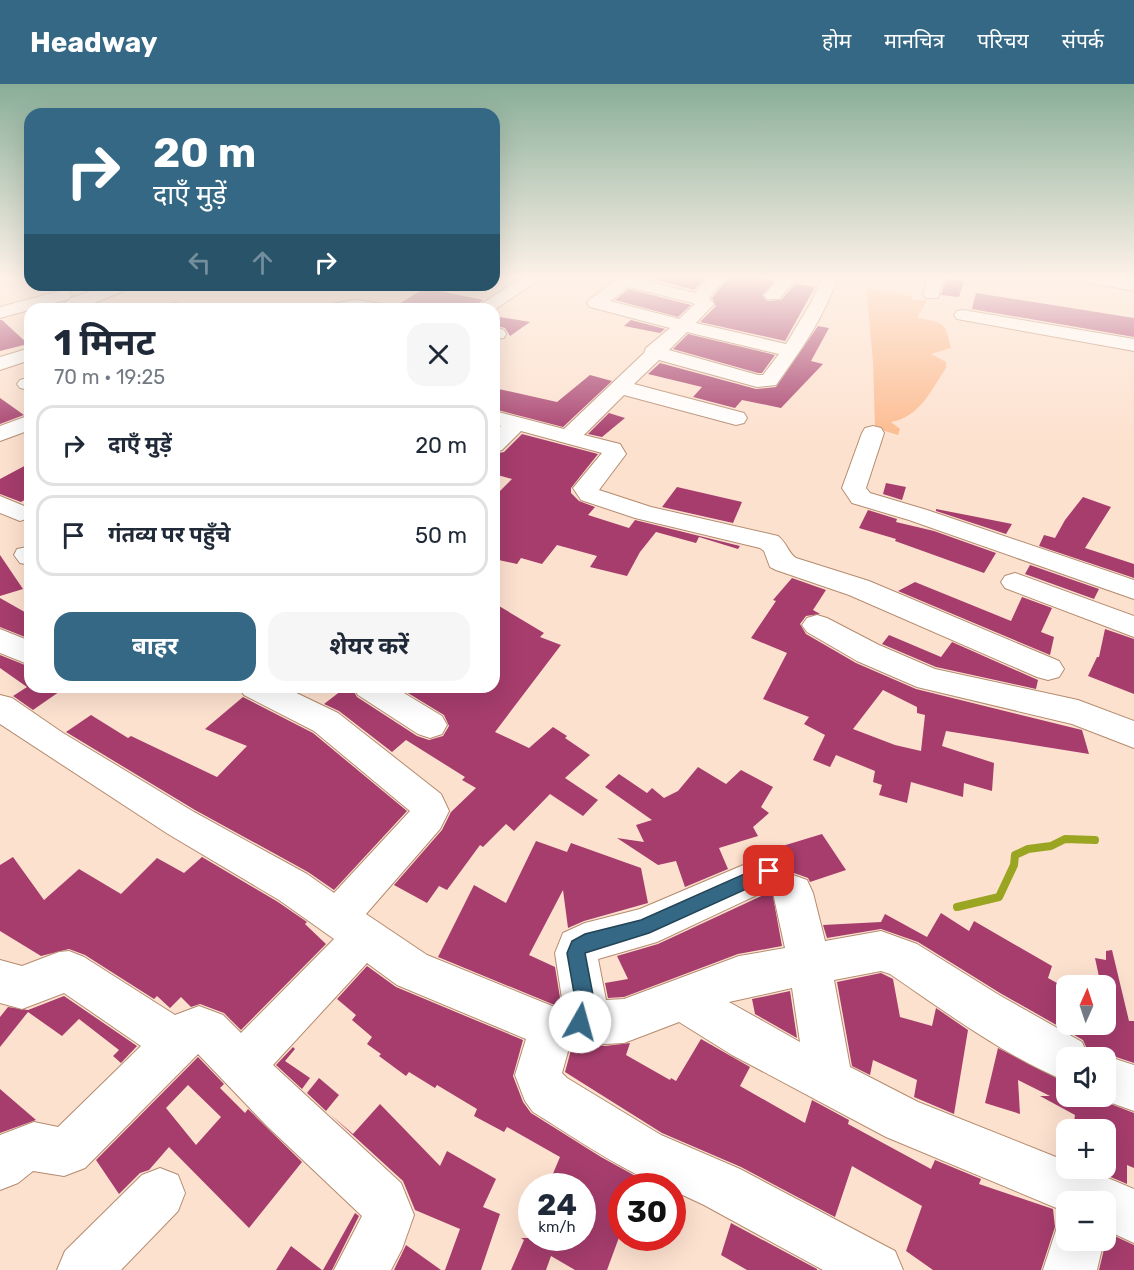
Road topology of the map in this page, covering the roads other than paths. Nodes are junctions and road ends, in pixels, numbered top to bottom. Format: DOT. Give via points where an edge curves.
graph roads {
  1 [pos="677,331"];
  2 [pos="706,331"];
  3 [pos="803,331"];
  4 [pos="1071,331"];
  5 [pos="1134,345"];
  6 [pos="792,351"];
  7 [pos="653,352"];
  8 [pos="24,356"];
  9 [pos="0,364"];
  10 [pos="620,387"];
  11 [pos="736,418"];
  12 [pos="500,419"];
  13 [pos="517,423"];
  14 [pos="24,424"];
  15 [pos="0,434"];
  16 [pos="873,434"];
  17 [pos="570,436"];
  18 [pos="500,439"];
  19 [pos="1015,582"];
  20 [pos="1134,590"];
  21 [pos="817,625"];
  22 [pos="1134,627"];
  23 [pos="0,640"];
  24 [pos="24,651"];
  25 [pos="1048,669"];
  26 [pos="267,693"];
  27 [pos="379,693"];
  28 [pos="0,706"];
  29 [pos="430,725"];
  30 [pos="1134,735"];
  31 [pos="351,927"];
  32 [pos="810,963"];
  33 [pos="0,981"];
  34 [pos="685,1000"];
  35 [pos="566,1024"];
  36 [pos="177,1043"];
  37 [pos="1056,1052"];
  38 [pos="241,1065"];
  39 [pos="829,1082"];
  40 [pos="1116,1082"];
  41 [pos="1134,1088"];
  42 [pos="0,1165"];
  43 [pos="1056,1192"];
  44 [pos="160,1193"];
  45 [pos="1116,1213"];
  46 [pos="1134,1217"];
  47 [pos="1076,1251"];
  48 [pos="84,1270"];
  49 [pos="361,1270"];
  50 [pos="876,1270"];
  51 [pos="1070,1270"];
  1 -- 7 [label="street"];
  2 -- 6 [label="street"];
  3 -- 6 [label="street"];
  4 -- 5 [label="street"];
  6 -- 7 [label="street" via="773,378 764,382"];
  7 -- 10 [label="street"];
  8 -- 9 [label="street"];
  10 -- 11 [label="street"];
  10 -- 17 [label="street"];
  12 -- 13 [label="street"];
  13 -- 17 [label="street"];
  13 -- 18 [label="street"];
  14 -- 15 [label="street"];
  16 -- 20 [label="street" via="854,488 861,498"];
  17 -- 25 [label="street" via="615,451 585,488 590,495 644,513 769,542 786,564 859,588"];
  19 -- 22 [label="street"];
  21 -- 30 [label="street" via="928,679 1078,713"];
  23 -- 24 [label="street"];
  26 -- 31 [label="street" via="326,722 431,811"];
  27 -- 29 [label="street"];
  28 -- 31 [label="street" via="51,742 293,887"];
  31 -- 35 [label="street" via="417,973 534,1019"];
  31 -- 38 [label="street"];
  32 -- 34 [label="street" via="739,977"];
  32 -- 35 [label="street" via="781,882 578,947 586,1011"];
  32 -- 37 [label="street" via="870,951 892,953"];
  32 -- 39 [label="street"];
  33 -- 36 [label="street" via="24,988 36,986 60,971 69,972"];
  34 -- 35 [label="street" via="624,1021"];
  34 -- 39 [label="street"];
  35 -- 50 [label="street" via="549,1038 538,1075 541,1087 550,1095 644,1152 722,1187"];
  36 -- 38 [label="street" via="199,1028 207,1031"];
  36 -- 42 [label="street" via="68,1151 57,1153 31,1147"];
  38 -- 49 [label="street" via="383,1201 388,1215 384,1231"];
  39 -- 43 [label="street"];
  40 -- 41 [label="street"];
  44 -- 48 [label="street"];
  45 -- 46 [label="street"];
  47 -- 51 [label="street"];
}
